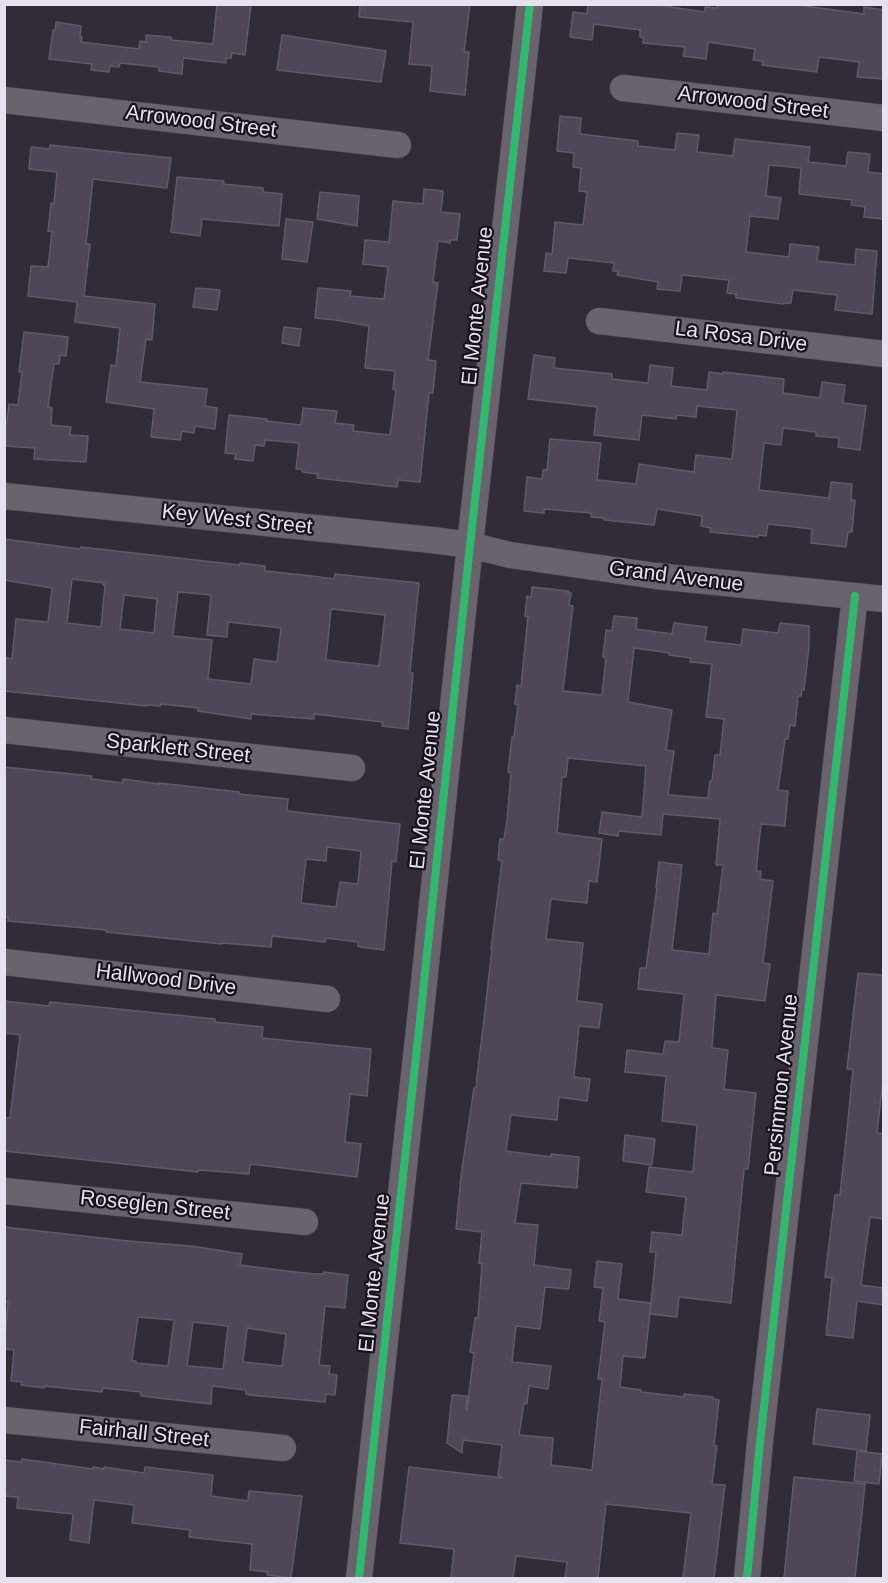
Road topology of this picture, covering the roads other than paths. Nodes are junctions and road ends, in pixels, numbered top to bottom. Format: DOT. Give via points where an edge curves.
graph roads {
  1 [pos="530,4"];
  2 [pos="623,88"];
  3 [pos="4,100"];
  4 [pos="884,118"];
  5 [pos="398,145"];
  6 [pos="599,321"];
  7 [pos="884,354"];
  8 [pos="4,496"];
  9 [pos="470,544"];
  10 [pos="883,594"];
  11 [pos="855,596"];
  12 [pos="4,730"];
  13 [pos="352,768"];
  14 [pos="4,962"];
  15 [pos="327,999"];
  16 [pos="4,1191"];
  17 [pos="305,1222"];
  18 [pos="4,1420"];
  19 [pos="283,1448"];
  20 [pos="359,1578"];
  21 [pos="747,1578"];
  1 -- 9 [label="street, El Monte Avenue"];
  2 -- 4 [label="street, Arrowood Street"];
  3 -- 5 [label="street, Arrowood Street"];
  6 -- 7 [label="street, La Rosa Drive"];
  8 -- 9 [label="street, Key West Street"];
  9 -- 11 [label="street, Grand Avenue" via="510,555 656,576"];
  9 -- 20 [label="street, El Monte Avenue"];
  10 -- 11 [label="street, Grand Avenue"];
  11 -- 21 [label="street, Persimmon Avenue"];
  12 -- 13 [label="street, Sparklett Street"];
  14 -- 15 [label="street, Hallwood Drive"];
  16 -- 17 [label="street, Roseglen Street"];
  18 -- 19 [label="street, Fairhall Street"];
}
